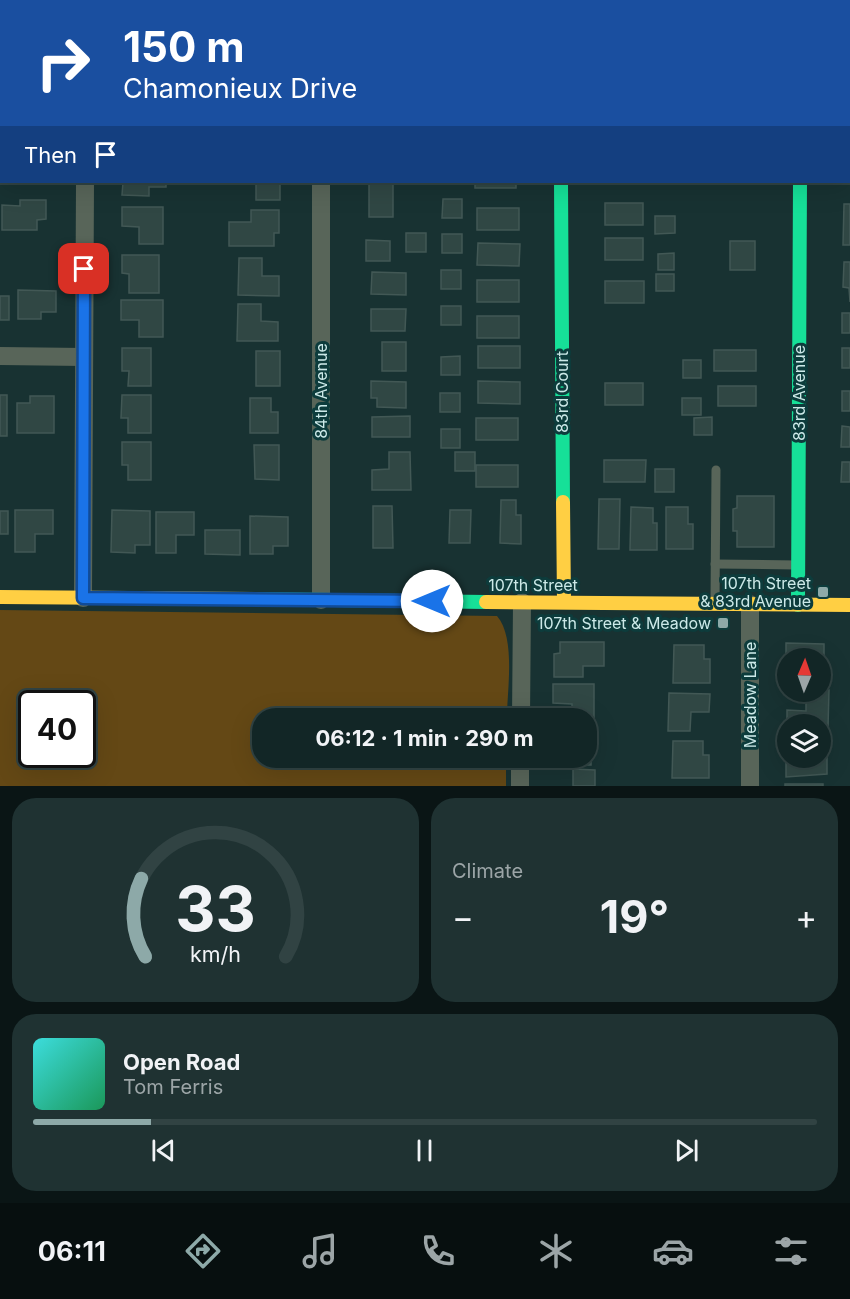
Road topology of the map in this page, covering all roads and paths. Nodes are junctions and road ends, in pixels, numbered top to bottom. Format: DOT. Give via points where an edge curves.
graph roads {
  1 [pos="85,183"];
  2 [pos="321,183"];
  3 [pos="561,183"];
  4 [pos="800,183"];
  5 [pos="0,356"];
  6 [pos="84,357"];
  7 [pos="717,470"];
  8 [pos="715,564"];
  9 [pos="798,565"];
  10 [pos="0,597"];
  11 [pos="83,598"];
  12 [pos="321,600"];
  13 [pos="522,602"];
  14 [pos="564,602"];
  15 [pos="715,604"];
  16 [pos="750,604"];
  17 [pos="798,604"];
  18 [pos="850,605"];
  19 [pos="520,708"];
  20 [pos="520,768"];
  21 [pos="520,786"];
  22 [pos="750,786"];
  1 -- 6 [label="street"];
  2 -- 12 [label="street, 84th Avenue"];
  3 -- 14 [label="street, 83rd Court"];
  4 -- 9 [label="street, 83rd Avenue"];
  5 -- 6 [label="street"];
  6 -- 11 [label="street"];
  7 -- 8 [label="lane"];
  8 -- 9 [label="lane"];
  8 -- 15 [label="lane"];
  9 -- 17 [label="street, 83rd Avenue"];
  10 -- 11 [label="street, 107th Street"];
  11 -- 12 [label="street, 107th Street"];
  12 -- 13 [label="street, 107th Street"];
  13 -- 14 [label="street, 107th Street"];
  13 -- 19 [label="street"];
  14 -- 15 [label="street, 107th Street"];
  15 -- 16 [label="street, 107th Street"];
  16 -- 17 [label="street, 107th Street"];
  16 -- 22 [label="street, Meadow Lane"];
  17 -- 18 [label="street, 107th Street"];
  20 -- 21 [label="street"];
}
